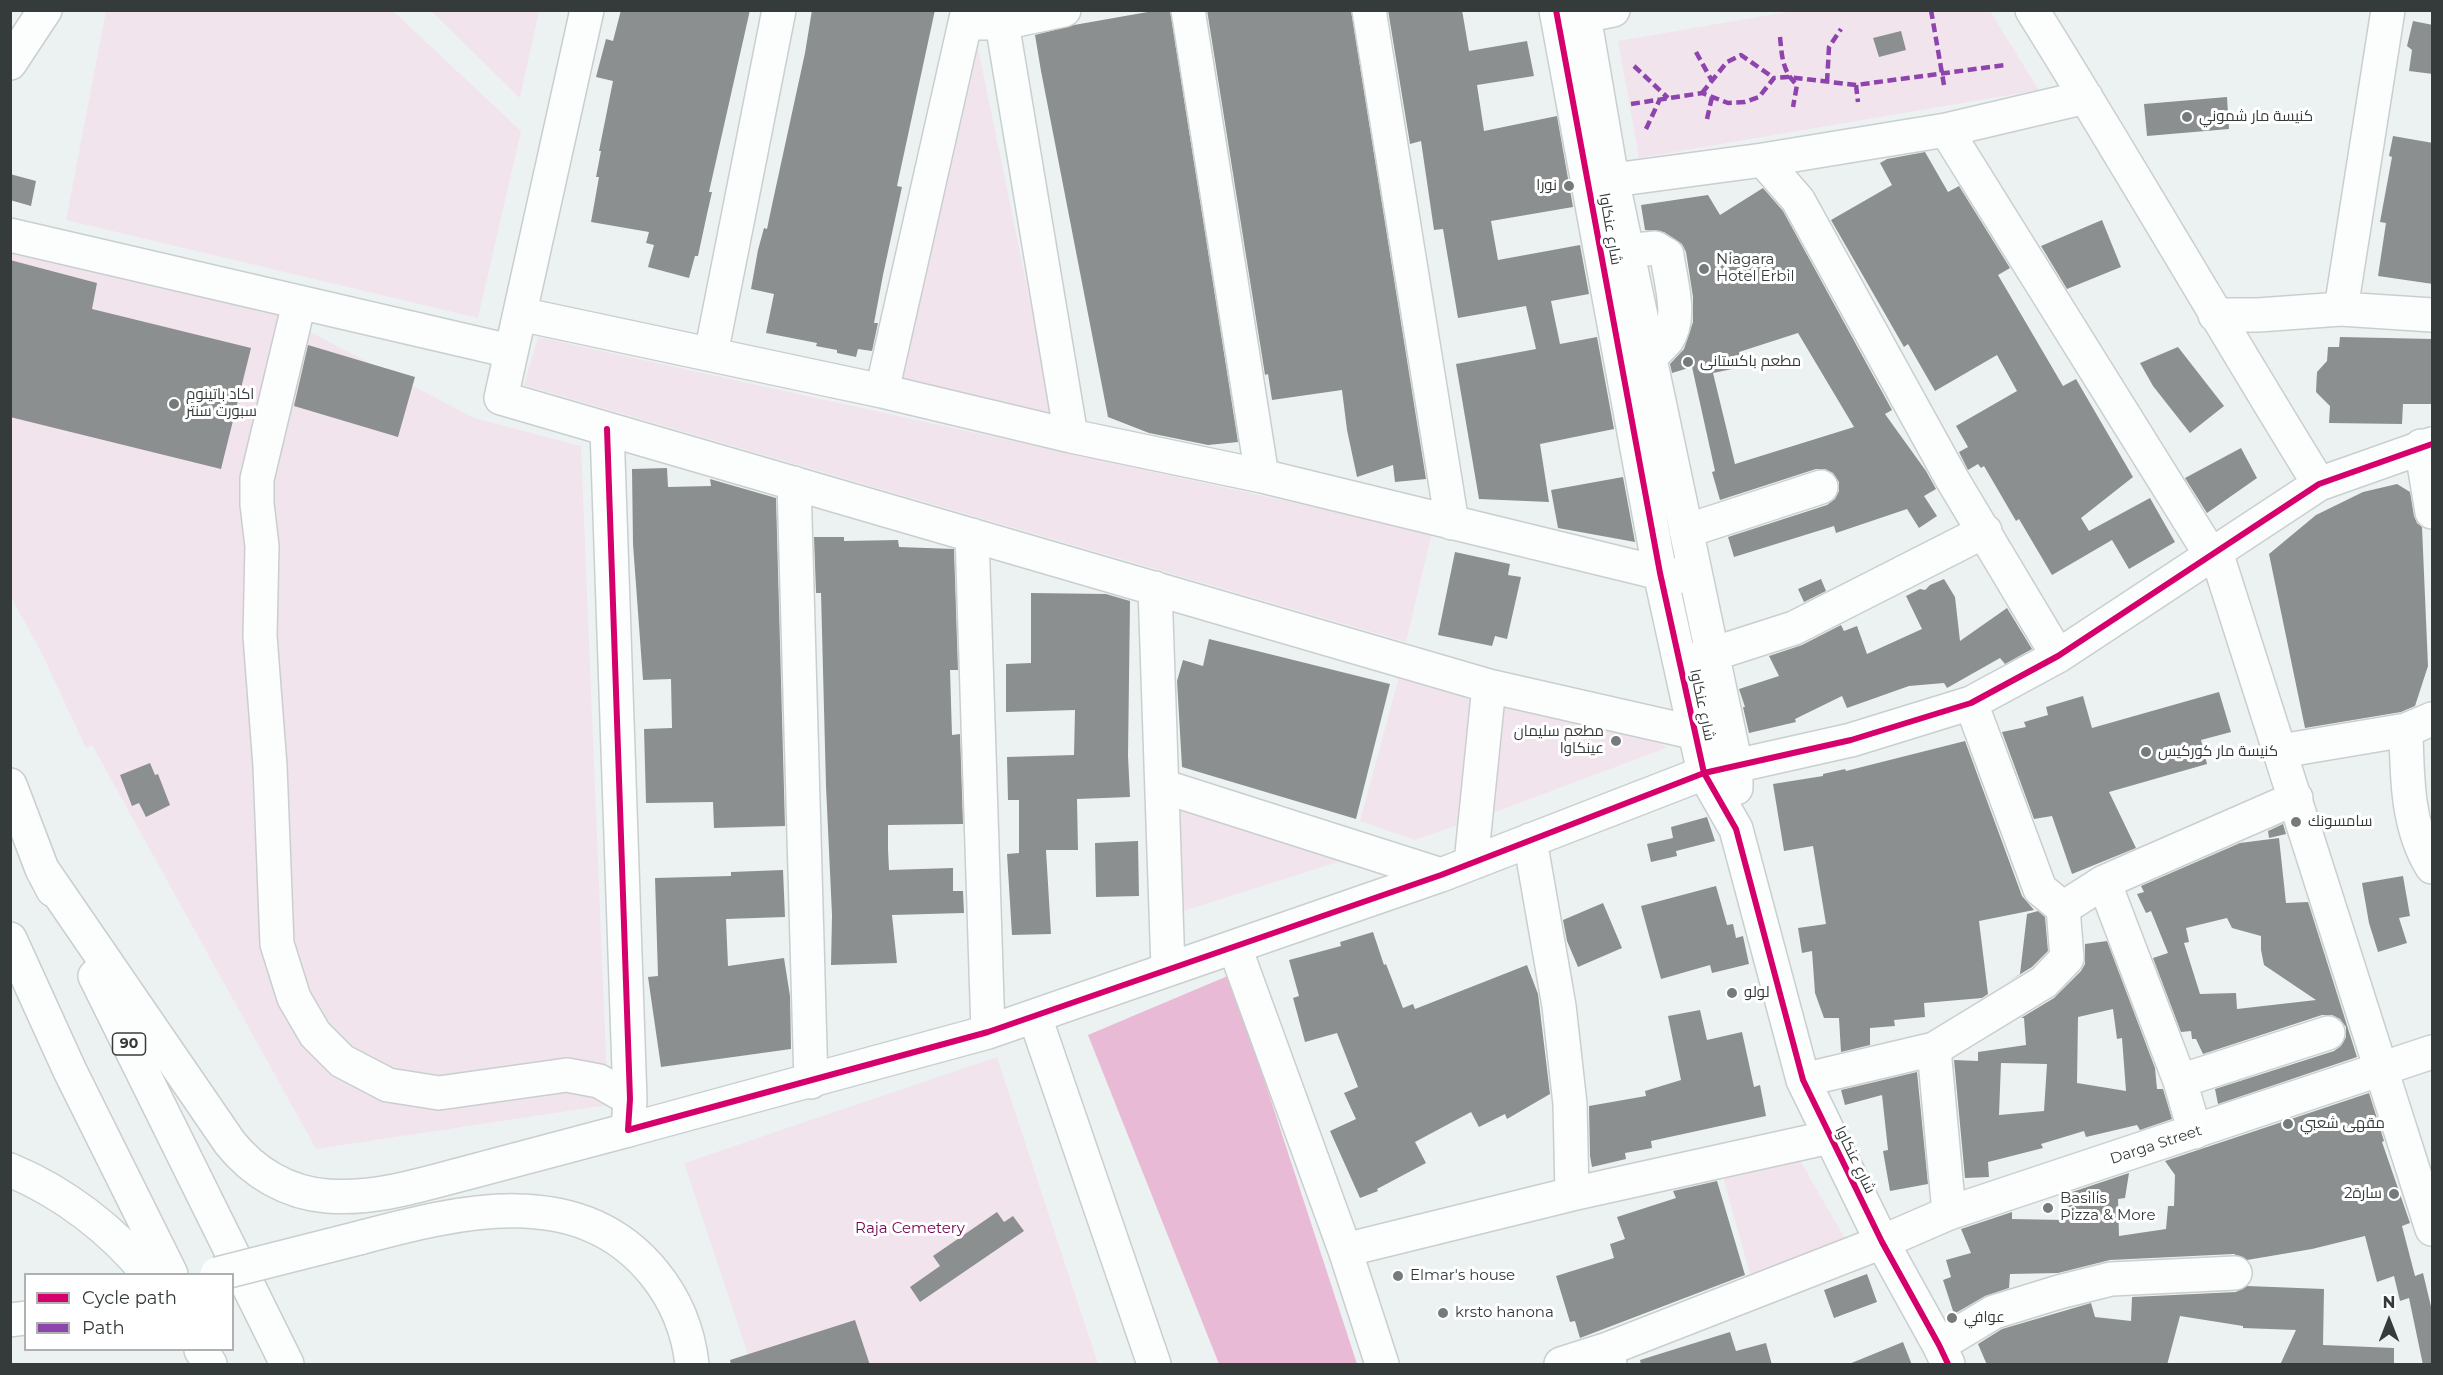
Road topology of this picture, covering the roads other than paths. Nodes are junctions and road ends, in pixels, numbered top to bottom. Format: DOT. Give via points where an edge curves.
graph roads {
  1 [pos="45,10"];
  2 [pos="587,10"];
  3 [pos="779,10"];
  4 [pos="1064,10"];
  5 [pos="1188,10"];
  6 [pos="1369,10"];
  7 [pos="2032,10"];
  8 [pos="2388,10"];
  9 [pos="1579,13"];
  10 [pos="967,16"];
  11 [pos="1002,22"];
  12 [pos="10,63"];
  13 [pos="2086,97"];
  14 [pos="1947,130"];
  15 [pos="1763,160"];
  16 [pos="1601,181"];
  17 [pos="10,235"];
  18 [pos="299,303"];
  19 [pos="2341,309"];
  20 [pos="520,314"];
  21 [pos="2215,315"];
  22 [pos="2433,315"];
  23 [pos="510,351"];
  24 [pos="711,354"];
  25 [pos="882,391"];
  26 [pos="608,429"];
  27 [pos="1071,436"];
  28 [pos="2427,445"];
  29 [pos="1262,476"];
  30 [pos="794,483"];
  31 [pos="2319,484"];
  32 [pos="1821,487"];
  33 [pos="2433,512"];
  34 [pos="1452,522"];
  35 [pos="1686,531"];
  36 [pos="1985,531"];
  37 [pos="972,535"];
  38 [pos="2213,554"];
  39 [pos="1660,573"];
  40 [pos="1696,578"];
  41 [pos="1155,588"];
  42 [pos="1712,654"];
  43 [pos="2058,656"];
  44 [pos="1681,664"];
  45 [pos="1489,686"];
  46 [pos="1971,703"];
  47 [pos="2419,725"];
  48 [pos="1696,733"];
  49 [pos="2281,751"];
  50 [pos="1736,766"];
  51 [pos="1704,773"];
  52 [pos="10,785"];
  53 [pos="1162,786"];
  54 [pos="2296,798"];
  55 [pos="1736,829"];
  56 [pos="1530,840"];
  57 [pos="1471,863"];
  58 [pos="2433,867"];
  59 [pos="42,869"];
  60 [pos="1441,875"];
  61 [pos="2104,882"];
  62 [pos="2063,908"];
  63 [pos="10,939"];
  64 [pos="1235,948"];
  65 [pos="1168,969"];
  66 [pos="1035,1017"];
  67 [pos="988,1032"];
  68 [pos="2328,1033"];
  69 [pos="1934,1049"];
  70 [pos="2433,1052"];
  71 [pos="2382,1070"];
  72 [pos="1803,1080"];
  73 [pos="2181,1081"];
  74 [pos="811,1082"];
  75 [pos="629,1114"];
  76 [pos="2195,1132"];
  77 [pos="1830,1137"];
  78 [pos="10,1170"];
  79 [pos="1572,1194"];
  80 [pos="1949,1213"];
  81 [pos="2432,1224"];
  82 [pos="1882,1242"];
  83 [pos="1346,1250"];
  84 [pos="146,1273"];
  85 [pos="170,1273"];
  86 [pos="225,1273"];
  87 [pos="2235,1273"];
  88 [pos="256,1300"];
  89 [pos="202,1351"];
  90 [pos="209,1351"];
  91 [pos="1944,1355"];
  92 [pos="1607,1357"];
  93 [pos="210,1365"];
  94 [pos="216,1365"];
  95 [pos="287,1365"];
  96 [pos="302,1365"];
  97 [pos="692,1365"];
  98 [pos="1154,1365"];
  99 [pos="1382,1365"];
  100 [pos="1561,1365"];
  1 -- 12 [label="main road"];
  2 -- 20 [label="main road"];
  3 -- 24 [label="main road"];
  4 -- 11 [label="main road"];
  5 -- 29 [label="main road"];
  6 -- 34 [label="main road"];
  7 -- 13 [label="main road"];
  8 -- 19 [label="main road"];
  9 -- 16 [label="main road, شارع عنكاوا"];
  10 -- 11 [label="main road"];
  10 -- 25 [label="main road"];
  11 -- 27 [label="main road"];
  13 -- 14 [label="main road"];
  13 -- 21 [label="main road"];
  14 -- 15 [label="main road"];
  14 -- 38 [label="main road"];
  15 -- 16 [label="main road"];
  15 -- 36 [label="main road" via="1798,200 1952,479"];
  16 -- 35 [label="main road, شارع عنكاوا" via="1627,250"];
  16 -- 39 [label="main road, شارع عنكاوا"];
  17 -- 18 [label="main road"];
  18 -- 23 [label="main road"];
  18 -- 75 [label="main road" via="257,479 262,546 260,636 277,944 294,998 315,1034 342,1061 388,1084 439,1093 567,1075 599,1081"];
  19 -- 21 [label="main road"];
  19 -- 22 [label="main road"];
  20 -- 23 [label="main road"];
  20 -- 24 [label="main road"];
  21 -- 31 [label="main road"];
  23 -- 26 [label="main road" via="501,398"];
  24 -- 25 [label="main road"];
  25 -- 27 [label="main road"];
  26 -- 30 [label="main road"];
  26 -- 75 [label="main road"];
  27 -- 29 [label="main road"];
  28 -- 31 [label="main road"];
  28 -- 33 [label="main road"];
  29 -- 34 [label="main road"];
  30 -- 37 [label="main road"];
  30 -- 74 [label="main road"];
  31 -- 38 [label="main road"];
  32 -- 35 [label="main road"];
  34 -- 39 [label="main road"];
  35 -- 40 [label="main road, شارع عنكاوا"];
  36 -- 42 [label="main road" via="1794,628"];
  36 -- 43 [label="main road"];
  37 -- 41 [label="main road"];
  37 -- 67 [label="main road"];
  38 -- 43 [label="main road"];
  38 -- 49 [label="main road"];
  39 -- 40 [label="main road"];
  39 -- 44 [label="main road, شارع عنكاوا"];
  40 -- 42 [label="main road, شارع عنكاوا"];
  41 -- 45 [label="main road"];
  41 -- 53 [label="main road"];
  42 -- 44 [label="main road"];
  42 -- 50 [label="main road, شارع عنكاوا"];
  43 -- 46 [label="main road"];
  44 -- 48 [label="main road, شارع عنكاوا"];
  45 -- 48 [label="main road"];
  45 -- 57 [label="main road"];
  46 -- 50 [label="main road" via="1851,740"];
  46 -- 62 [label="main road" via="2040,889"];
  47 -- 49 [label="main road"];
  47 -- 58 [label="main road" via="2408,789 2413,822"];
  48 -- 51 [label="main road, شارع عنكاوا"];
  49 -- 54 [label="main road"];
  50 -- 51 [label="main road"];
  50 -- 55 [label="main road, شارع عنكاوا"];
  51 -- 55 [label="main road, شارع عنكاوا"];
  51 -- 56 [label="main road"];
  52 -- 59 [label="main road, 90"];
  53 -- 60 [label="main road"];
  53 -- 65 [label="main road"];
  54 -- 61 [label="main road"];
  54 -- 71 [label="main road"];
  55 -- 72 [label="main road, شارع عنكاوا"];
  56 -- 57 [label="main road"];
  56 -- 79 [label="main road" via="1559,1006 1570,1104"];
  57 -- 60 [label="main road"];
  59 -- 75 [label="main road" via="230,1143 246,1163 278,1182 326,1196 406,1188"];
  59 -- 88 [label="main road, 90"];
  60 -- 64 [label="main road"];
  61 -- 62 [label="main road"];
  61 -- 73 [label="main road"];
  62 -- 69 [label="main road" via="2067,958 2044,982"];
  63 -- 85 [label="main road"];
  64 -- 65 [label="main road"];
  64 -- 83 [label="main road"];
  65 -- 66 [label="main road"];
  66 -- 67 [label="main road"];
  66 -- 98 [label="main road"];
  67 -- 74 [label="main road"];
  68 -- 73 [label="main road"];
  69 -- 72 [label="main road"];
  69 -- 80 [label="main road"];
  70 -- 71 [label="main road, Darga Street"];
  71 -- 76 [label="main road, Darga Street"];
  71 -- 81 [label="main road"];
  72 -- 77 [label="main road, شارع عنكاوا"];
  73 -- 76 [label="main road"];
  74 -- 75 [label="main road"];
  76 -- 80 [label="main road, Darga Street"];
  77 -- 79 [label="main road"];
  77 -- 82 [label="main road, شارع عنكاوا"];
  78 -- 84 [label="main road" via="60,1196 96,1222"];
  79 -- 83 [label="main road"];
  80 -- 82 [label="main road, Darga Street"];
  82 -- 91 [label="main road, شارع عنكاوا"];
  82 -- 92 [label="main road, Darga Street"];
  83 -- 99 [label="main road"];
  86 -- 97 [label="main road, bridge" via="412,1224 487,1211 549,1213 579,1220 625,1244 646,1263 678,1307"];
  87 -- 91 [label="main road" via="2111,1279 2059,1292 1994,1312"];
  88 -- 95 [label="main road, 90"];
  88 -- 96 [label="main road"];
  89 -- 93 [label="main road"];
  90 -- 94 [label="main road"];
  92 -- 100 [label="main road, Darga Street"];
}
